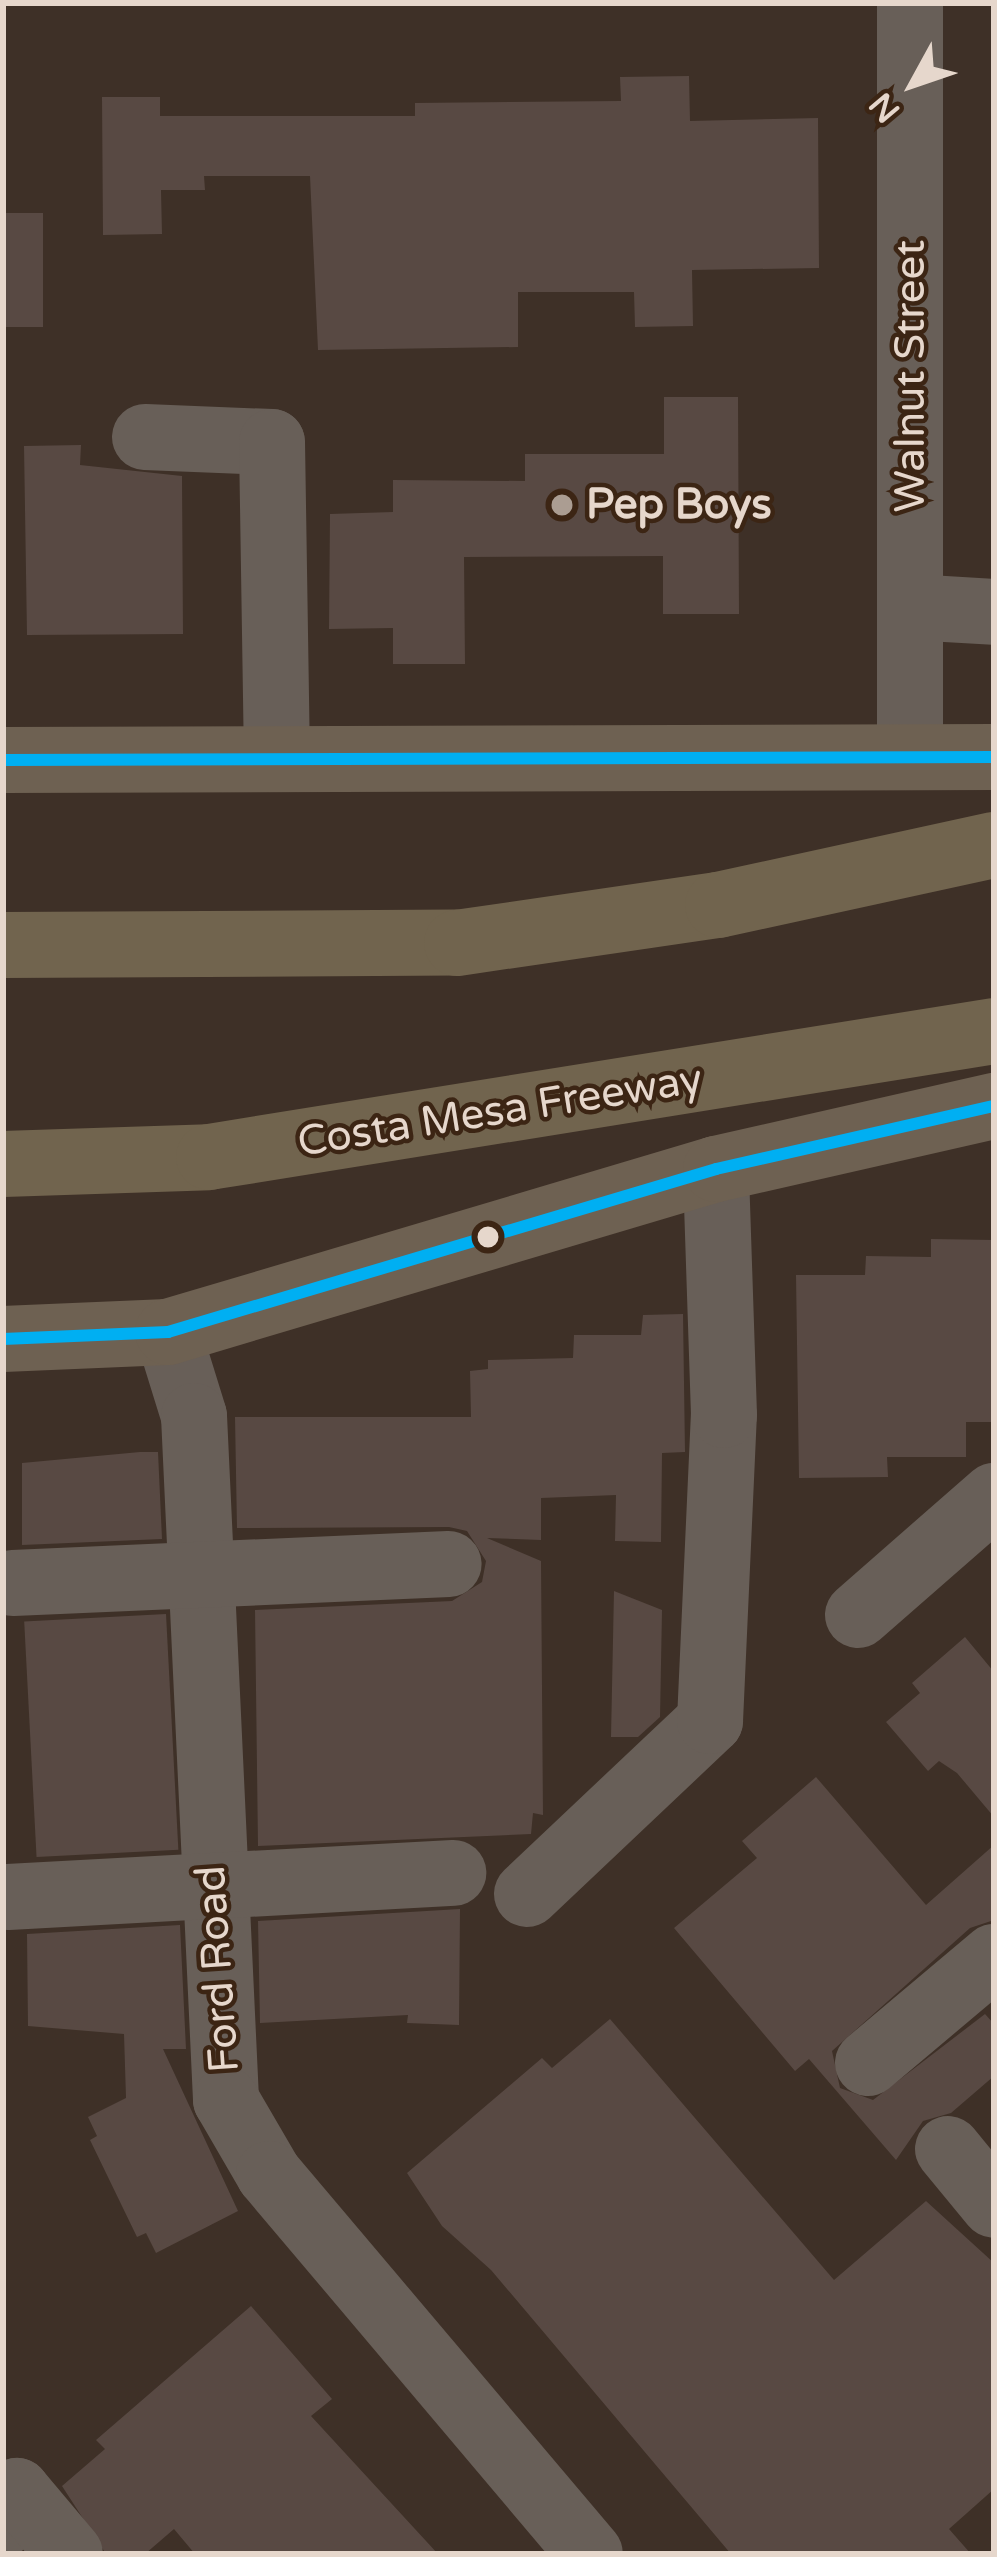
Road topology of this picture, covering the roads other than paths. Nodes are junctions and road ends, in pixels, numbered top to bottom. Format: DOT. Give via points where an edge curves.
graph roads {
  1 [pos="910,3"];
  2 [pos="146,436"];
  3 [pos="911,607"];
  4 [pos="994,612"];
  5 [pos="910,750"];
  6 [pos="277,756"];
  7 [pos="994,757"];
  8 [pos="3,760"];
  9 [pos="994,845"];
  10 [pos="3,945"];
  11 [pos="994,1031"];
  12 [pos="994,1106"];
  13 [pos="3,1164"];
  14 [pos="716,1169"];
  15 [pos="168,1332"];
  16 [pos="3,1339"];
  17 [pos="994,1496"];
  18 [pos="449,1564"];
  19 [pos="200,1575"];
  20 [pos="13,1583"];
  21 [pos="858,1615"];
  22 [pos="453,1873"];
  23 [pos="212,1887"];
  24 [pos="527,1894"];
  25 [pos="8,1897"];
  26 [pos="994,1957"];
  27 [pos="868,2063"];
  28 [pos="948,2149"];
  29 [pos="994,2205"];
  30 [pos="3,2524"];
  31 [pos="70,2554"];
  32 [pos="590,2554"];
  1 -- 3 [label="street, Walnut Street"];
  2 -- 6 [label="street" via="272,442"];
  3 -- 4 [label="street"];
  3 -- 5 [label="street, Walnut Street"];
  5 -- 6 [label="main road"];
  5 -- 7 [label="main road"];
  6 -- 8 [label="main road"];
  9 -- 10 [label="highway" via="718,905 457,943"];
  11 -- 13 [label="highway, Costa Mesa Freeway" via="209,1156"];
  12 -- 14 [label="main road"];
  14 -- 15 [label="main road"];
  14 -- 24 [label="street" via="724,1415 710,1721"];
  15 -- 16 [label="main road"];
  15 -- 19 [label="street, Ford Road" via="194,1416"];
  17 -- 21 [label="street"];
  18 -- 19 [label="street"];
  19 -- 20 [label="street"];
  19 -- 23 [label="street, Ford Road"];
  22 -- 23 [label="street"];
  23 -- 25 [label="street"];
  23 -- 32 [label="street, Ford Road" via="226,2100 269,2174"];
  26 -- 27 [label="street"];
  28 -- 29 [label="street"];
  30 -- 31 [label="street" via="17,2491"];
}
